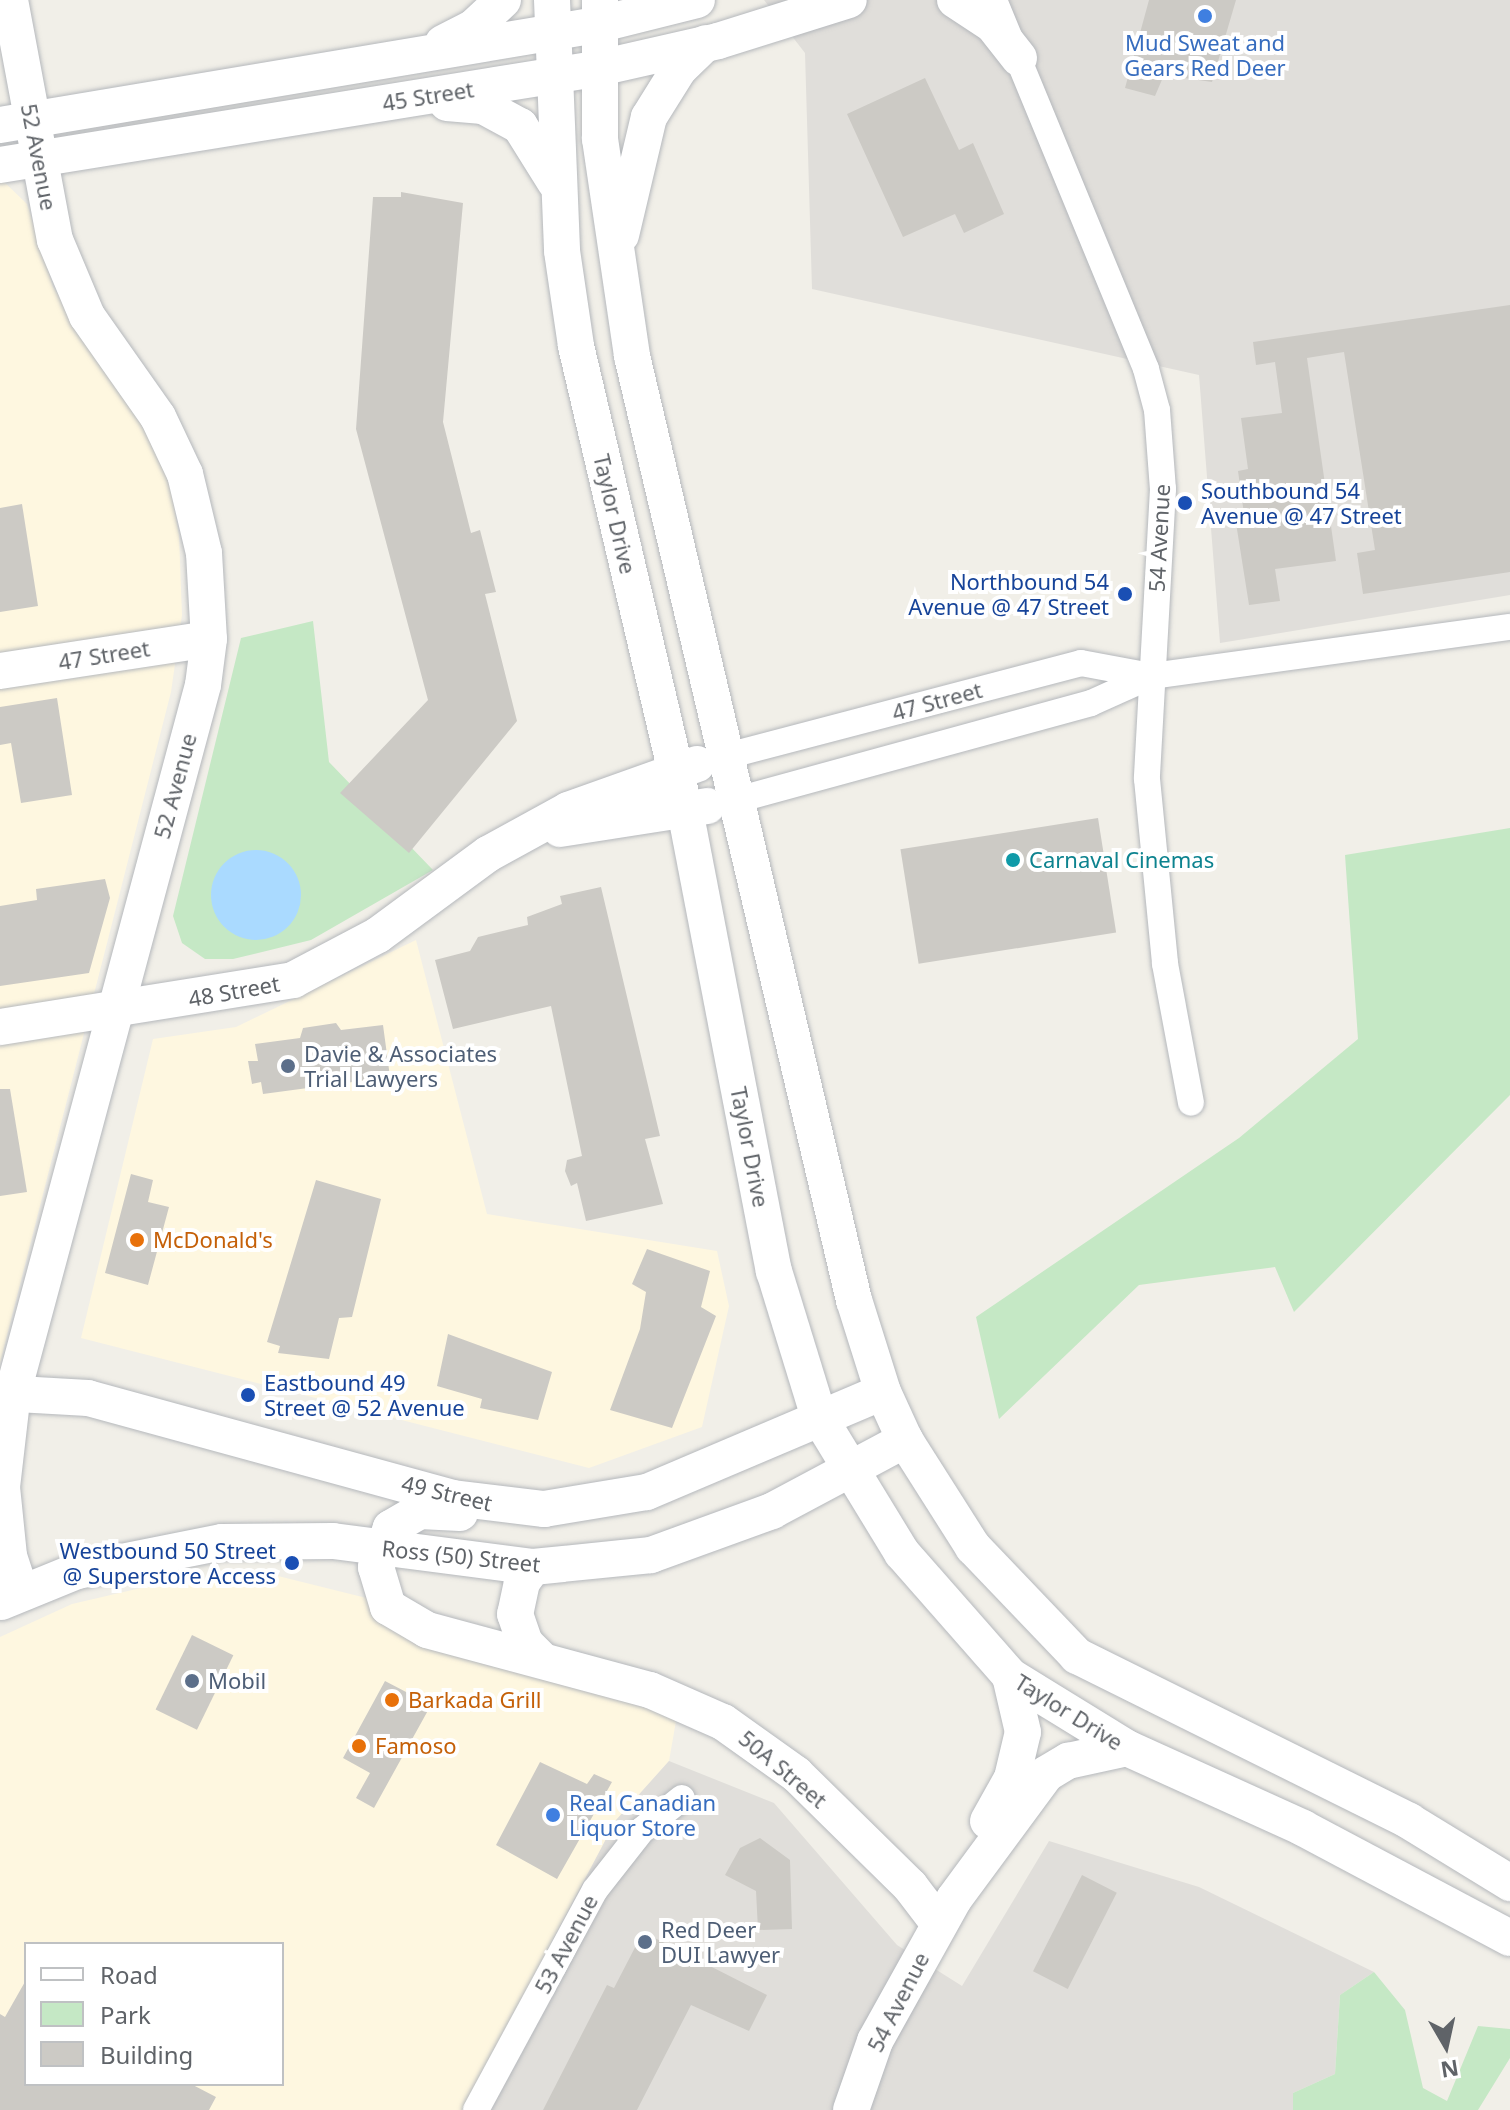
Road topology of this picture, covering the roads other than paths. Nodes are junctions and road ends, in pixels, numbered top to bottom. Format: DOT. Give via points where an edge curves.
graph roads {
  1 [pos="10,0"];
  2 [pos="503,0"];
  3 [pos="697,0"];
  4 [pos="849,0"];
  5 [pos="955,0"];
  6 [pos="994,0"];
  7 [pos="599,12"];
  8 [pos="552,16"];
  9 [pos="706,43"];
  10 [pos="406,58"];
  11 [pos="1019,58"];
  12 [pos="595,69"];
  13 [pos="551,76"];
  14 [pos="401,100"];
  15 [pos="16,123"];
  16 [pos="37,159"];
  17 [pos="0,165"];
  18 [pos="558,188"];
  19 [pos="616,264"];
  20 [pos="1510,627"];
  21 [pos="209,639"];
  22 [pos="0,671"];
  23 [pos="1151,676"];
  24 [pos="723,757"];
  25 [pos="676,770"];
  26 [pos="733,801"];
  27 [pos="685,810"];
  28 [pos="523,834"];
  29 [pos="115,1010"];
  30 [pos="0,1027"];
  31 [pos="1191,1103"];
  32 [pos="6,1392"];
  33 [pos="883,1392"];
  34 [pos="819,1417"];
  35 [pos="905,1440"];
  36 [pos="847,1471"];
  37 [pos="544,1509"];
  38 [pos="379,1547"];
  39 [pos="533,1567"];
  40 [pos="10,1598"];
  41 [pos="542,1660"];
  42 [pos="1010,1676"];
  43 [pos="1127,1748"];
  44 [pos="682,1798"];
  45 [pos="1510,1883"];
  46 [pos="946,1911"];
  47 [pos="1506,1936"];
  48 [pos="476,2110"];
  49 [pos="851,2110"];
  1 -- 15 [label="main road, 52 Avenue"];
  2 -- 10 [label="main road" via="473,28"];
  3 -- 7 [label="main road, 45 Street"];
  4 -- 9 [label="main road, 45 Street"];
  5 -- 11 [label="main road" via="993,25"];
  6 -- 11 [label="street, 54 Avenue"];
  7 -- 8 [label="main road, 45 Street"];
  7 -- 12 [label="main road"];
  8 -- 10 [label="main road, 45 Street"];
  8 -- 13 [label="main road, Taylor Drive"];
  9 -- 12 [label="main road, 45 Street"];
  9 -- 19 [label="main road" via="679,69 649,117"];
  10 -- 15 [label="main road, 45 Street"];
  11 -- 23 [label="street, 54 Avenue" via="1146,369 1157,410 1163,489"];
  12 -- 13 [label="main road, 45 Street"];
  12 -- 19 [label="main road"];
  13 -- 14 [label="main road, 45 Street"];
  13 -- 18 [label="main road, Taylor Drive"];
  14 -- 16 [label="main road, 45 Street"];
  14 -- 18 [label="main road" via="483,106 501,114 520,126"];
  15 -- 16 [label="main road, 52 Avenue"];
  16 -- 17 [label="main road, 45 Street"];
  16 -- 21 [label="main road, 52 Avenue" via="55,240 76,297 158,417 185,474 204,553"];
  18 -- 25 [label="main road, Taylor Drive" via="579,359"];
  19 -- 24 [label="main road"];
  20 -- 23 [label="street, 47 Street"];
  21 -- 22 [label="main road, 47 Street"];
  21 -- 29 [label="main road, 52 Avenue" via="203,685"];
  23 -- 24 [label="street, 47 Street" via="1081,663"];
  23 -- 26 [label="street, 47 Street" via="1091,703"];
  23 -- 31 [label="street, 54 Avenue" via="1147,761 1153,841 1165,964"];
  24 -- 25 [label="main road, 48 Street"];
  24 -- 26 [label="main road"];
  25 -- 27 [label="main road, Taylor Drive"];
  25 -- 28 [label="main road, 48 Street" via="568,810"];
  26 -- 27 [label="main road, 48 Street"];
  26 -- 33 [label="main road" via="854,1300"];
  27 -- 28 [label="main road, 48 Street"];
  27 -- 34 [label="main road, Taylor Drive" via="774,1271"];
  28 -- 29 [label="main road, 48 Street" via="378,935 293,980"];
  29 -- 30 [label="main road, 48 Street"];
  29 -- 32 [label="main road, 52 Avenue"];
  32 -- 37 [label="main road, 49 Street" via="102,1401 453,1498"];
  32 -- 40 [label="main road, 52 Avenue" via="2,1487"];
  33 -- 34 [label="main road, 49 Street"];
  33 -- 35 [label="main road"];
  34 -- 36 [label="main road, Taylor Drive"];
  34 -- 37 [label="main road, 49 Street" via="647,1492"];
  35 -- 36 [label="main road, Ross (50) Street"];
  35 -- 45 [label="main road" via="973,1547 1077,1656 1409,1821"];
  36 -- 39 [label="main road, Ross (50) Street" via="772,1511 651,1555"];
  36 -- 42 [label="main road, Taylor Drive" via="928,1586"];
  37 -- 38 [label="main road" via="495,1517 420,1511 399,1521"];
  38 -- 39 [label="main road, Ross (50) Street"];
  38 -- 40 [label="main road, Ross (50) Street" via="285,1539 222,1542 77,1571"];
  38 -- 41 [label="main road, 50A Street" via="378,1591 403,1620"];
  39 -- 41 [label="main road" via="522,1582 515,1614 525,1643"];
  41 -- 46 [label="main road, 50A Street" via="673,1698 745,1735 796,1774 910,1886"];
  42 -- 43 [label="main road, Taylor Drive"];
  42 -- 46 [label="main road" via="1023,1732 1019,1758 959,1871"];
  43 -- 46 [label="main road" via="1068,1761 1046,1774"];
  43 -- 47 [label="main road, Taylor Drive" via="1303,1828"];
  44 -- 48 [label="street, 53 Avenue" via="642,1830 595,1890"];
  46 -- 49 [label="main road, 54 Avenue" via="875,2041"];
}
